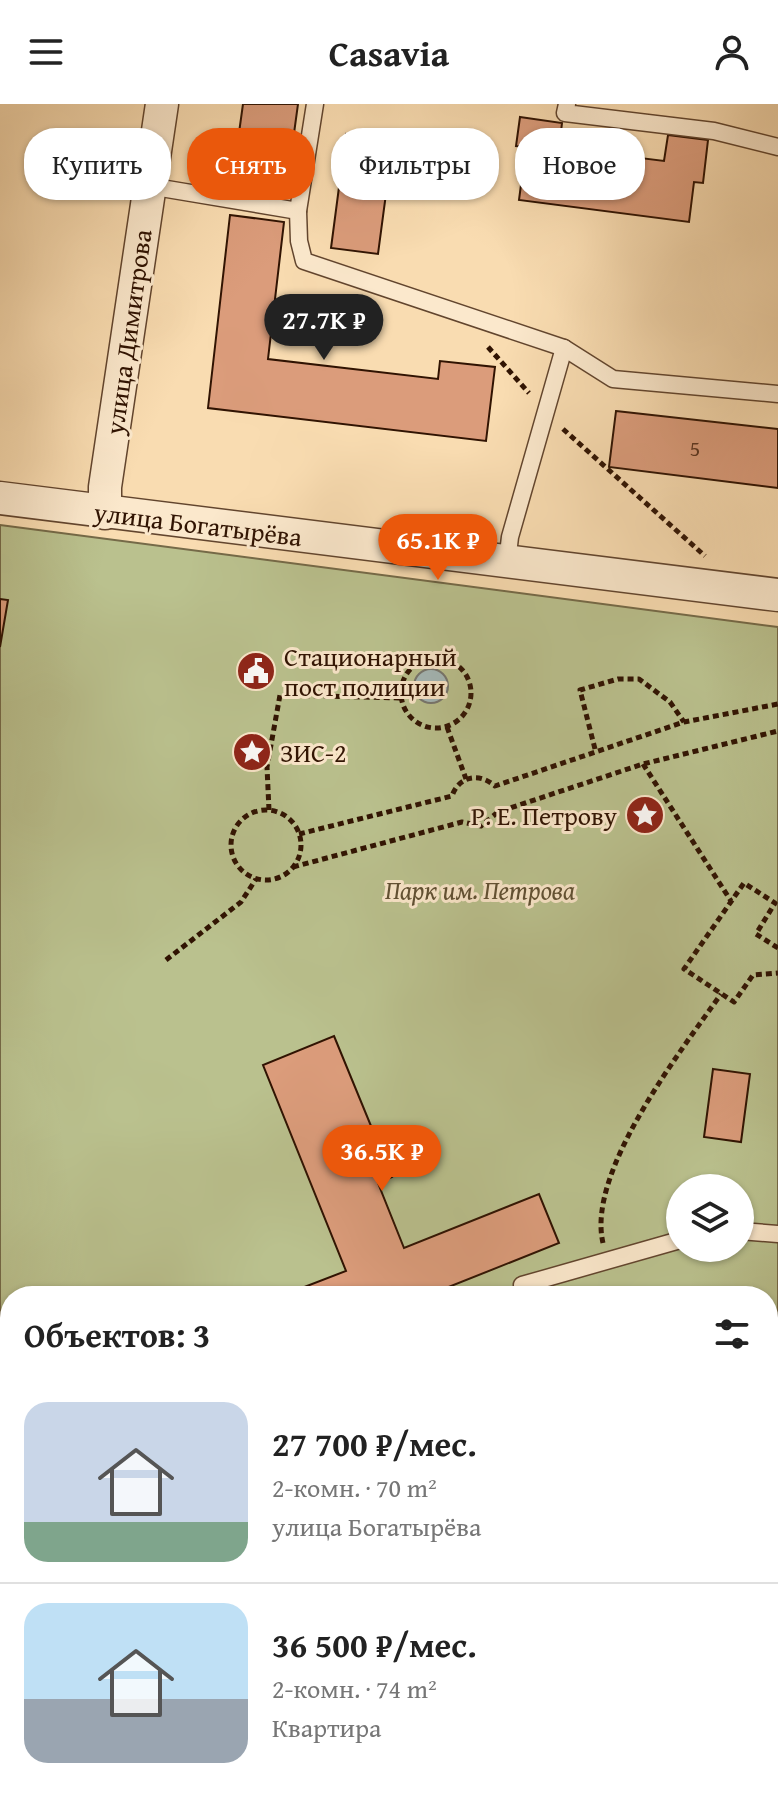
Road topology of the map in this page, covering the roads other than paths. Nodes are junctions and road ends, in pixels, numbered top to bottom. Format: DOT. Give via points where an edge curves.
graph roads {
  1 [pos="162,104"];
  2 [pos="315,104"];
  3 [pos="567,104"];
  4 [pos="158,128"];
  5 [pos="778,147"];
  6 [pos="171,190"];
  7 [pos="147,200"];
  8 [pos="298,211"];
  9 [pos="564,348"];
  10 [pos="778,394"];
  11 [pos="0,498"];
  12 [pos="105,513"];
  13 [pos="507,562"];
  14 [pos="778,595"];
  15 [pos="754,1232"];
  16 [pos="778,1234"];
  17 [pos="666,1244"];
  18 [pos="522,1286"];
  1 -- 4 [label="street, улица Димитрова"];
  2 -- 8 [label="lane"];
  3 -- 5 [label="lane" via="565,113 714,131"];
  6 -- 8 [label="lane"];
  7 -- 12 [label="street, улица Димитрова"];
  8 -- 9 [label="lane" via="304,261"];
  9 -- 10 [label="lane" via="613,379"];
  9 -- 13 [label="lane"];
  11 -- 12 [label="street, улица Богатырёва"];
  12 -- 13 [label="street, улица Богатырёва"];
  13 -- 14 [label="street, улица Богатырёва"];
  15 -- 16 [label="lane"];
  17 -- 18 [label="lane"];
}
